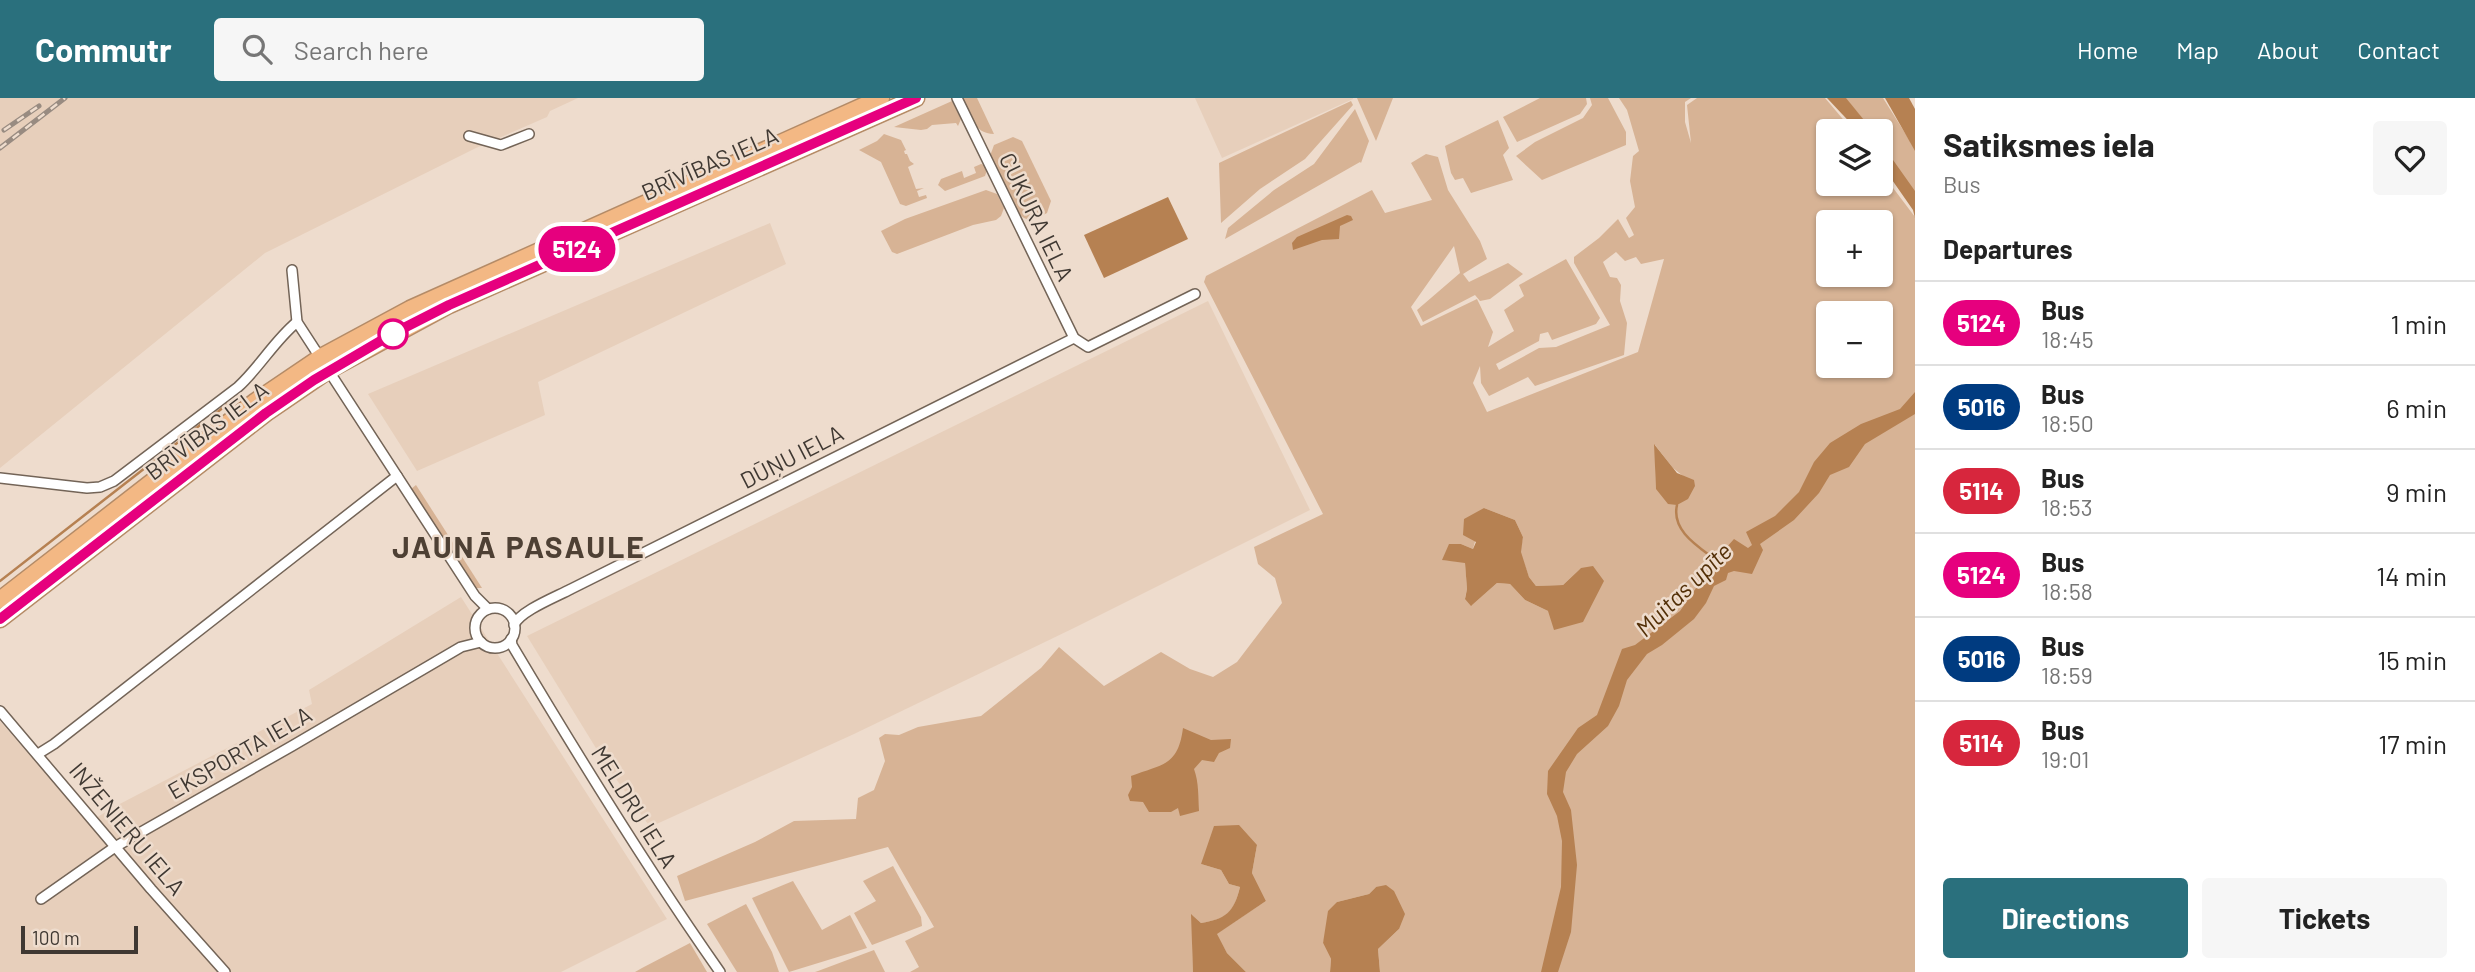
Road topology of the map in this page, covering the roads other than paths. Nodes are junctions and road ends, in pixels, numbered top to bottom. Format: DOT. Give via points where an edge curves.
graph roads {
  1 [pos="881,98"];
  2 [pos="916,98"];
  3 [pos="957,98"];
  4 [pos="529,134"];
  5 [pos="469,136"];
  6 [pos="292,270"];
  7 [pos="1195,294"];
  8 [pos="298,322"];
  9 [pos="1074,338"];
  10 [pos="325,364"];
  11 [pos="397,476"];
  12 [pos="0,478"];
  13 [pos="475,596"];
  14 [pos="0,600"];
  15 [pos="488,609"];
  16 [pos="528,612"];
  17 [pos="508,614"];
  18 [pos="478,617"];
  19 [pos="0,619"];
  20 [pos="514,625"];
  21 [pos="475,629"];
  22 [pos="511,639"];
  23 [pos="481,642"];
  24 [pos="461,646"];
  25 [pos="501,647"];
  26 [pos="520,660"];
  27 [pos="0,711"];
  28 [pos="37,754"];
  29 [pos="115,847"];
  30 [pos="41,899"];
  31 [pos="225,972"];
  32 [pos="720,972"];
  1 -- 10 [label="highway, BRĪVĪBAS IELA" via="410,309"];
  2 -- 10 [label="highway, BRĪVĪBAS IELA"];
  3 -- 9 [label="street, CUKURA IELA"];
  4 -- 5 [label="street" via="501,145"];
  6 -- 8 [label="street"];
  7 -- 9 [label="street" via="1088,346"];
  8 -- 10 [label="street"];
  8 -- 12 [label="street" via="239,387 114,481 87,488"];
  9 -- 16 [label="street, DŪŅU IELA"];
  10 -- 11 [label="street"];
  10 -- 14 [label="highway, BRĪVĪBAS IELA" via="256,401"];
  10 -- 19 [label="highway, BRĪVĪBAS IELA"];
  11 -- 13 [label="street"];
  11 -- 28 [label="street"];
  13 -- 15 [label="street"];
  13 -- 18 [label="street"];
  15 -- 17 [label="street"];
  15 -- 18 [label="street"];
  16 -- 17 [label="street, DŪŅU IELA"];
  16 -- 20 [label="street, DŪŅU IELA"];
  17 -- 20 [label="street"];
  18 -- 21 [label="street"];
  20 -- 22 [label="street"];
  21 -- 23 [label="street"];
  21 -- 24 [label="street, EKSPORTA IELA"];
  22 -- 25 [label="street"];
  22 -- 26 [label="street, MELDRU IELA"];
  23 -- 24 [label="street, EKSPORTA IELA"];
  23 -- 25 [label="street, MELDRU IELA"];
  24 -- 29 [label="street, EKSPORTA IELA"];
  25 -- 26 [label="street, MELDRU IELA"];
  26 -- 32 [label="street, MELDRU IELA" via="649,868"];
  27 -- 28 [label="street, INŽENIERU IELA"];
  28 -- 29 [label="street, INŽENIERU IELA"];
  29 -- 30 [label="street, EKSPORTA IELA"];
  29 -- 31 [label="street, INŽENIERU IELA"];
}
